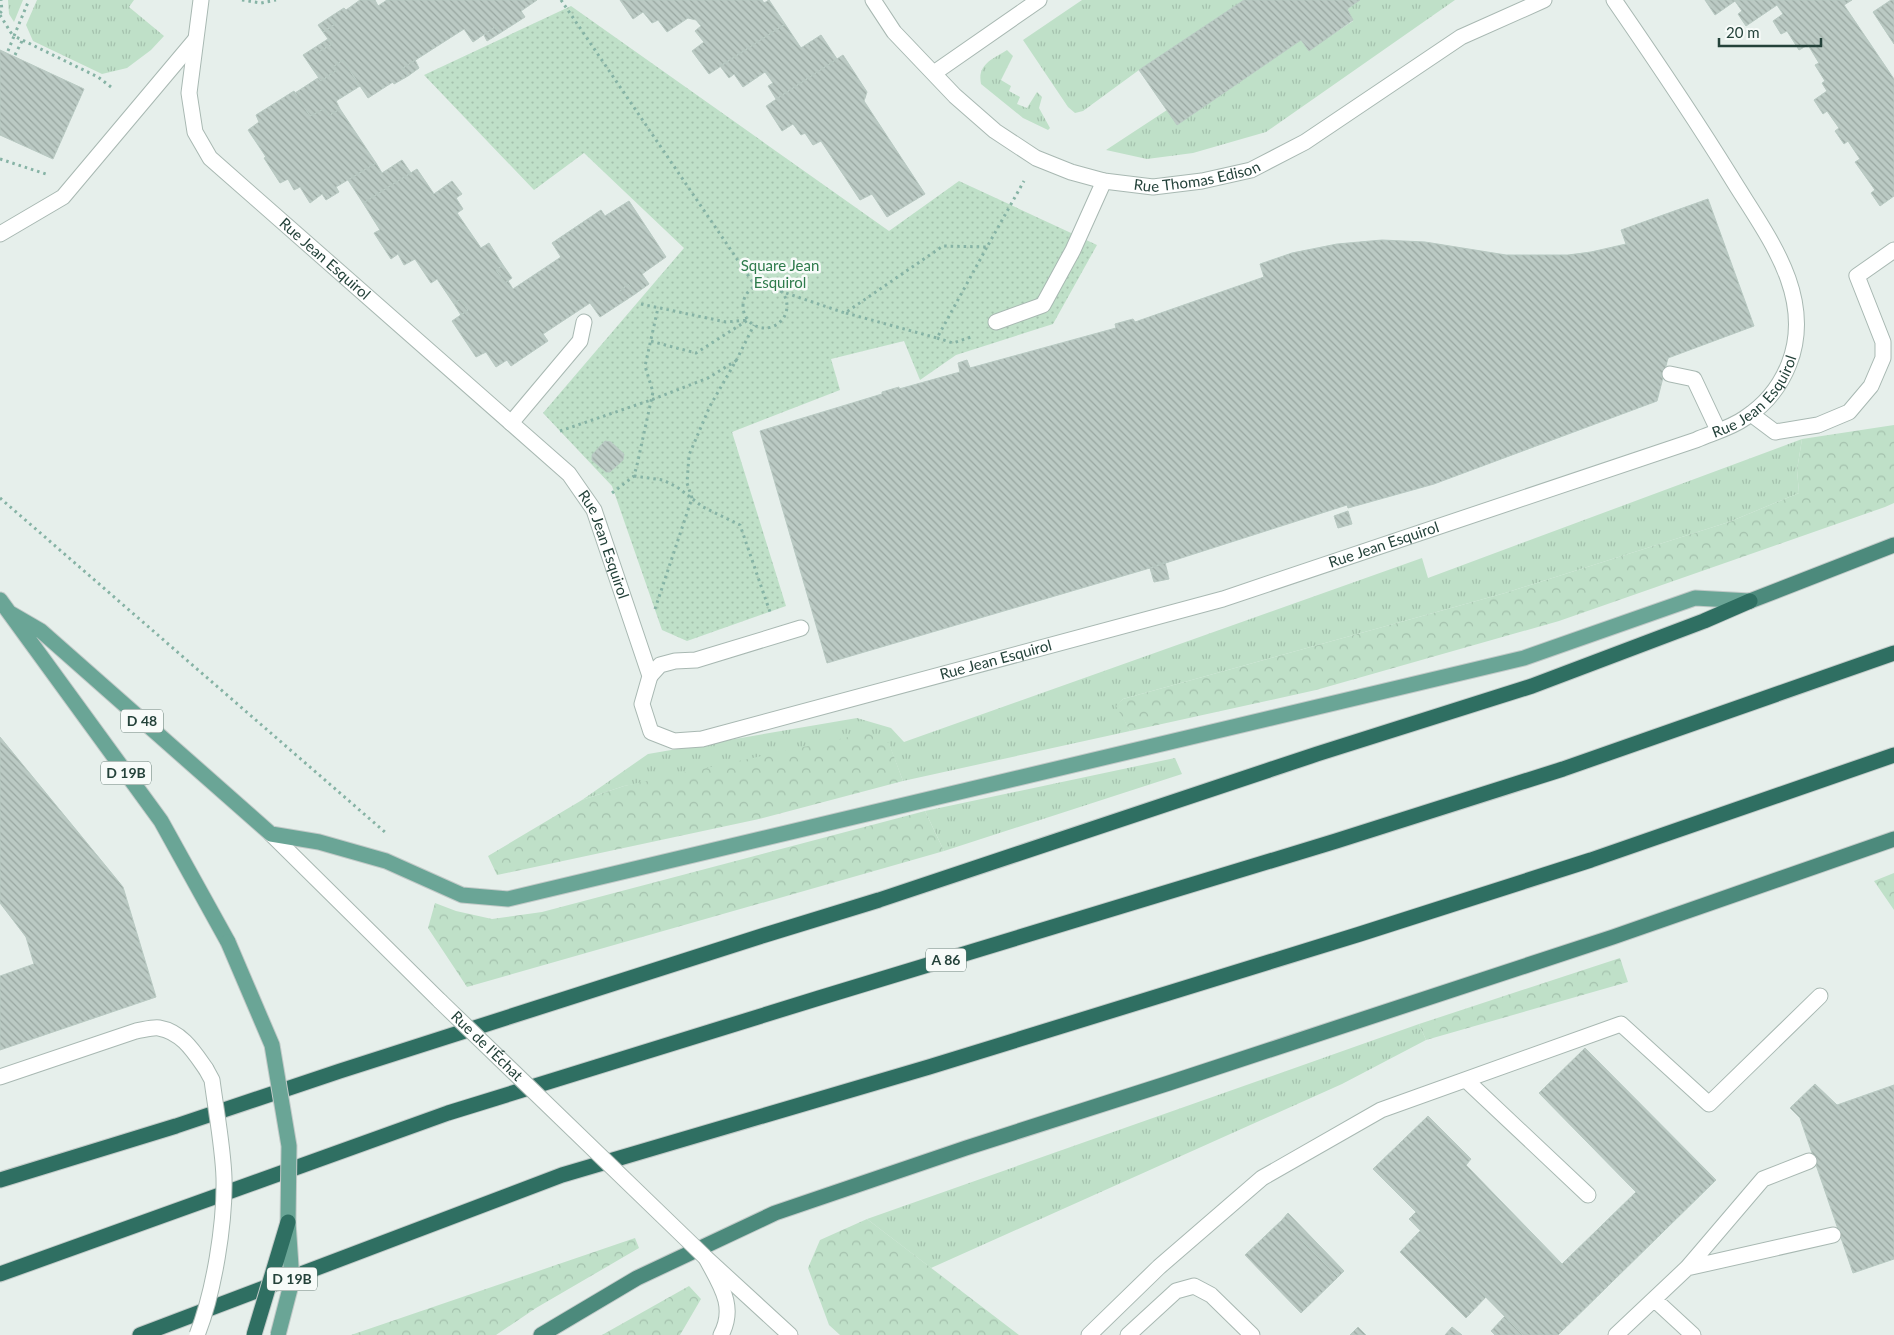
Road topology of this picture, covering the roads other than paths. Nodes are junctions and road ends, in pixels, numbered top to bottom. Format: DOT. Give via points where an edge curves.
graph roads {
  1 [pos="201,0"];
  2 [pos="873,0"];
  3 [pos="1039,0"];
  4 [pos="1544,0"];
  5 [pos="1614,0"];
  6 [pos="1523,5"];
  7 [pos="195,40"];
  8 [pos="934,73"];
  9 [pos="1104,181"];
  10 [pos="0,234"];
  11 [pos="1894,250"];
  12 [pos="584,322"];
  13 [pos="996,322"];
  14 [pos="1670,374"];
  15 [pos="1751,414"];
  16 [pos="511,423"];
  17 [pos="1718,430"];
  18 [pos="1894,545"];
  19 [pos="0,600"];
  20 [pos="1750,601"];
  21 [pos="5,617"];
  22 [pos="800,628"];
  23 [pos="1894,653"];
  24 [pos="650,676"];
  25 [pos="1894,755"];
  26 [pos="271,834"];
  27 [pos="1894,839"];
  28 [pos="1820,996"];
  29 [pos="0,1077"];
  30 [pos="1466,1080"];
  31 [pos="1809,1161"];
  32 [pos="0,1180"];
  33 [pos="1588,1195"];
  34 [pos="288,1222"];
  35 [pos="1833,1235"];
  36 [pos="705,1257"];
  37 [pos="1687,1268"];
  38 [pos="0,1274"];
  39 [pos="1655,1300"];
  40 [pos="140,1335"];
  41 [pos="197,1335"];
  42 [pos="254,1335"];
  43 [pos="278,1335"];
  44 [pos="541,1335"];
  45 [pos="721,1335"];
  46 [pos="790,1335"];
  47 [pos="1089,1335"];
  48 [pos="1128,1335"];
  49 [pos="1252,1335"];
  50 [pos="1616,1335"];
  51 [pos="1693,1335"];
  1 -- 7 [label="street, Rue Jean Esquirol"];
  2 -- 8 [label="street, Rue Thomas Edison" via="894,32"];
  3 -- 8 [label="street"];
  4 -- 6 [label="street, Rue Thomas Edison"];
  5 -- 15 [label="street, Rue Jean Esquirol" via="1688,108 1774,249 1792,288 1798,319 1795,348 1783,378 1764,404"];
  6 -- 9 [label="street, Rue Thomas Edison" via="1461,37 1305,142 1251,170 1153,187"];
  7 -- 10 [label="street" via="62,197"];
  7 -- 16 [label="street, Rue Jean Esquirol" via="189,93 196,132 210,158"];
  8 -- 9 [label="street, Rue Thomas Edison" via="995,132 1036,158"];
  9 -- 13 [label="street" via="1043,306"];
  11 -- 15 [label="street" via="1857,276 1883,342 1883,358 1871,386 1849,412 1818,424 1775,432"];
  12 -- 16 [label="street" via="580,342"];
  14 -- 17 [label="street" via="1694,379"];
  15 -- 17 [label="street, Rue Jean Esquirol"];
  16 -- 24 [label="street, Rue Jean Esquirol" via="569,474 594,510"];
  17 -- 24 [label="street, Rue Jean Esquirol" via="1223,599 702,739 674,741 651,732 642,704"];
  18 -- 20 [label="highway"];
  19 -- 21 [label="main road, D 19B"];
  20 -- 26 [label="main road" via="1695,598 1524,658 508,899 462,895 386,861 319,842"];
  20 -- 32 [label="highway" via="1704,622 1532,686 879,900"];
  21 -- 26 [label="main road, D 48" via="40,631"];
  21 -- 34 [label="main road, D 19B, bridge" via="161,821 228,942 272,1045 290,1146"];
  22 -- 24 [label="street" via="696,660 660,665"];
  23 -- 38 [label="highway, A 86" via="1544,775 448,1113"];
  25 -- 40 [label="highway" via="1592,860 1369,931 920,1070 562,1175"];
  26 -- 36 [label="street, Rue de l'Échat / D 48, bridge"];
  27 -- 44 [label="highway" via="1604,940 775,1212 637,1278"];
  28 -- 30 [label="street" via="1709,1104 1621,1024"];
  29 -- 41 [label="street, bridge" via="136,1031 159,1028 189,1045 212,1080 224,1178 220,1237 206,1312"];
  30 -- 33 [label="street"];
  30 -- 47 [label="street" via="1381,1110 1262,1178 1159,1266"];
  31 -- 37 [label="street" via="1763,1179"];
  34 -- 42 [label="highway, bridge"];
  34 -- 43 [label="main road, D 19B, bridge" via="292,1281"];
  35 -- 37 [label="street"];
  36 -- 45 [label="street" via="722,1287 728,1306 727,1323"];
  36 -- 46 [label="street, D 48"];
  37 -- 39 [label="street"];
  39 -- 50 [label="street"];
  39 -- 51 [label="street"];
  48 -- 49 [label="street" via="1176,1291 1194,1286 1210,1295"];
}
